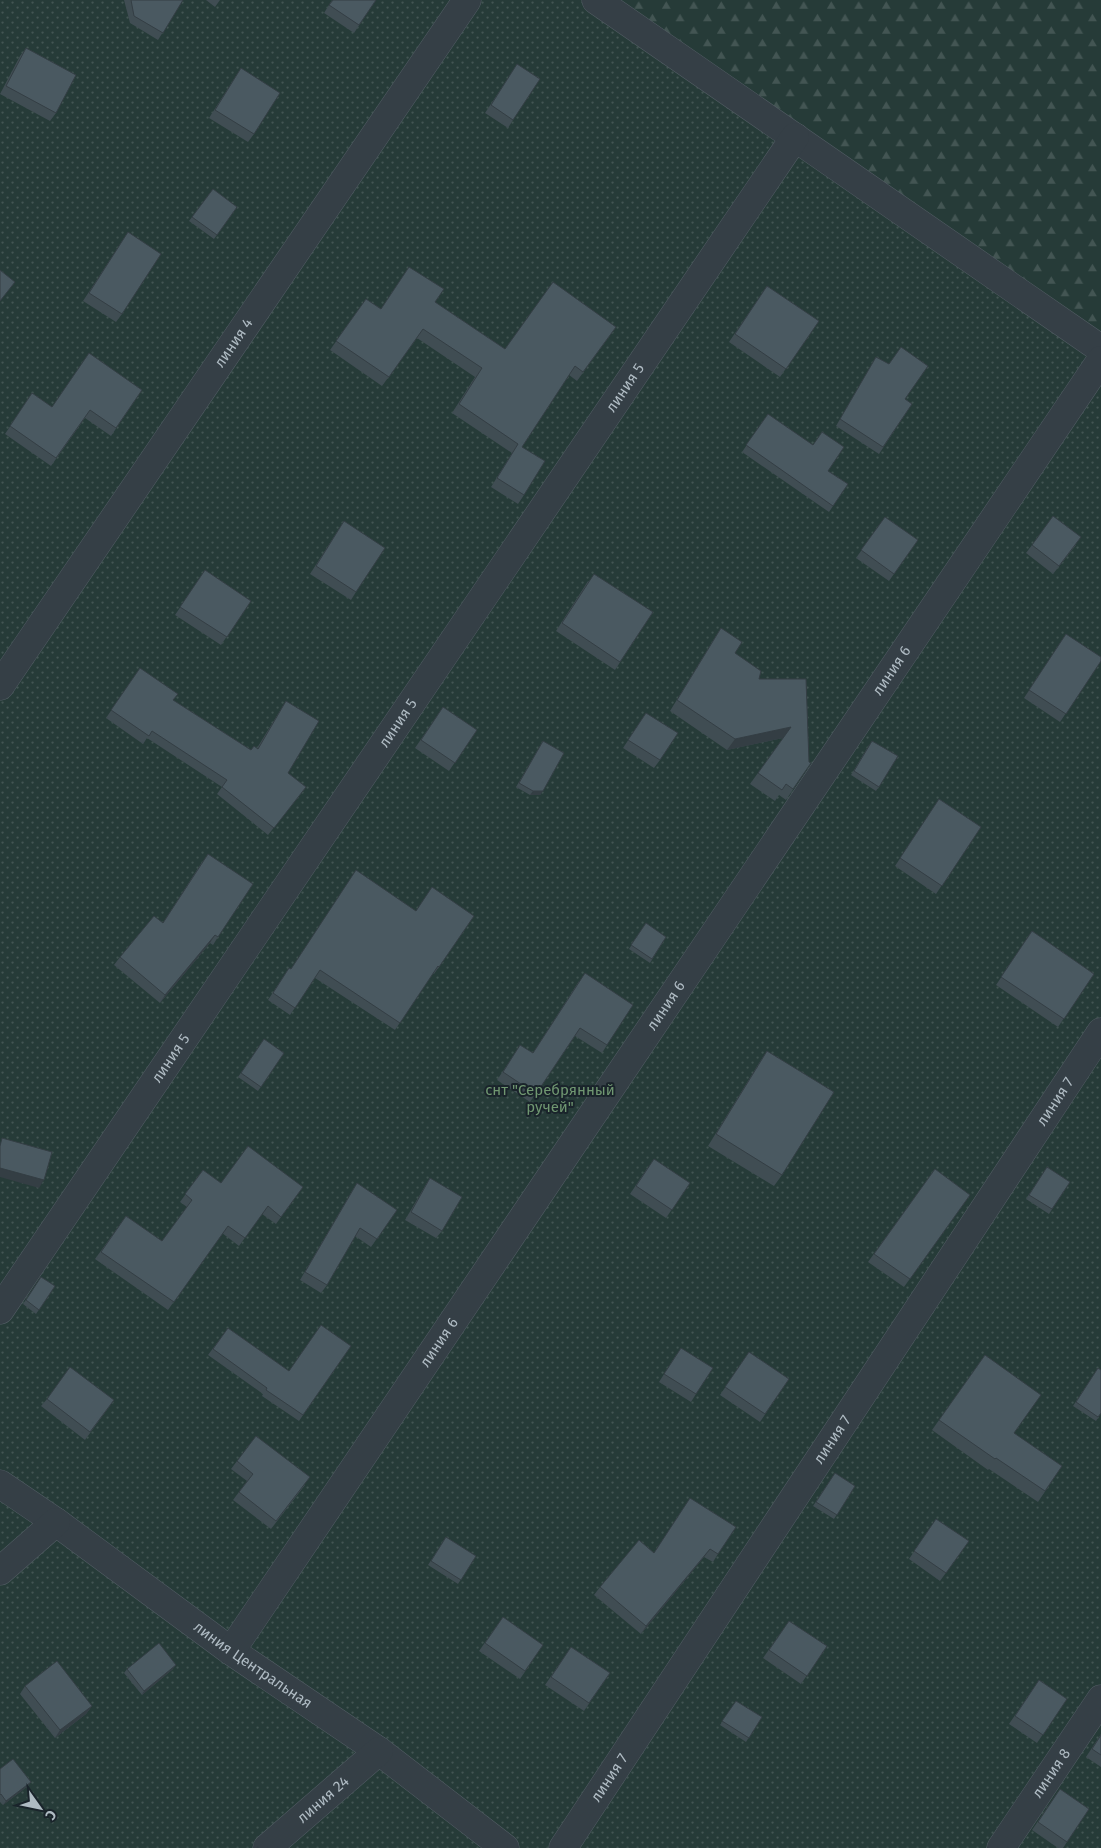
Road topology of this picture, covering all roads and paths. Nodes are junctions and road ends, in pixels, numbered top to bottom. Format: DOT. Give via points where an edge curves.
graph roads {
  1 [pos="467,0"];
  2 [pos="596,0"];
  3 [pos="795,137"];
  4 [pos="1101,349"];
  5 [pos="1101,360"];
  6 [pos="0,686"];
  7 [pos="1101,1032"];
  8 [pos="0,1310"];
  9 [pos="0,1484"];
  10 [pos="56,1522"];
  11 [pos="0,1571"];
  12 [pos="231,1651"];
  13 [pos="1101,1699"];
  14 [pos="379,1751"];
  15 [pos="267,1848"];
  16 [pos="506,1848"];
  17 [pos="563,1848"];
  18 [pos="1001,1848"];
  1 -- 6 [label="street, линия 4"];
  2 -- 3 [label="street"];
  3 -- 4 [label="street"];
  3 -- 8 [label="street, линия 5"];
  5 -- 12 [label="street, линия 6"];
  7 -- 17 [label="street, линия 7"];
  9 -- 10 [label="street, линия Центральная"];
  10 -- 11 [label="street"];
  10 -- 12 [label="street, линия Центральная"];
  12 -- 14 [label="street, линия Центральная"];
  13 -- 18 [label="street, линия 8"];
  14 -- 15 [label="street, линия 24"];
  14 -- 16 [label="street, линия Центральная"];
}
